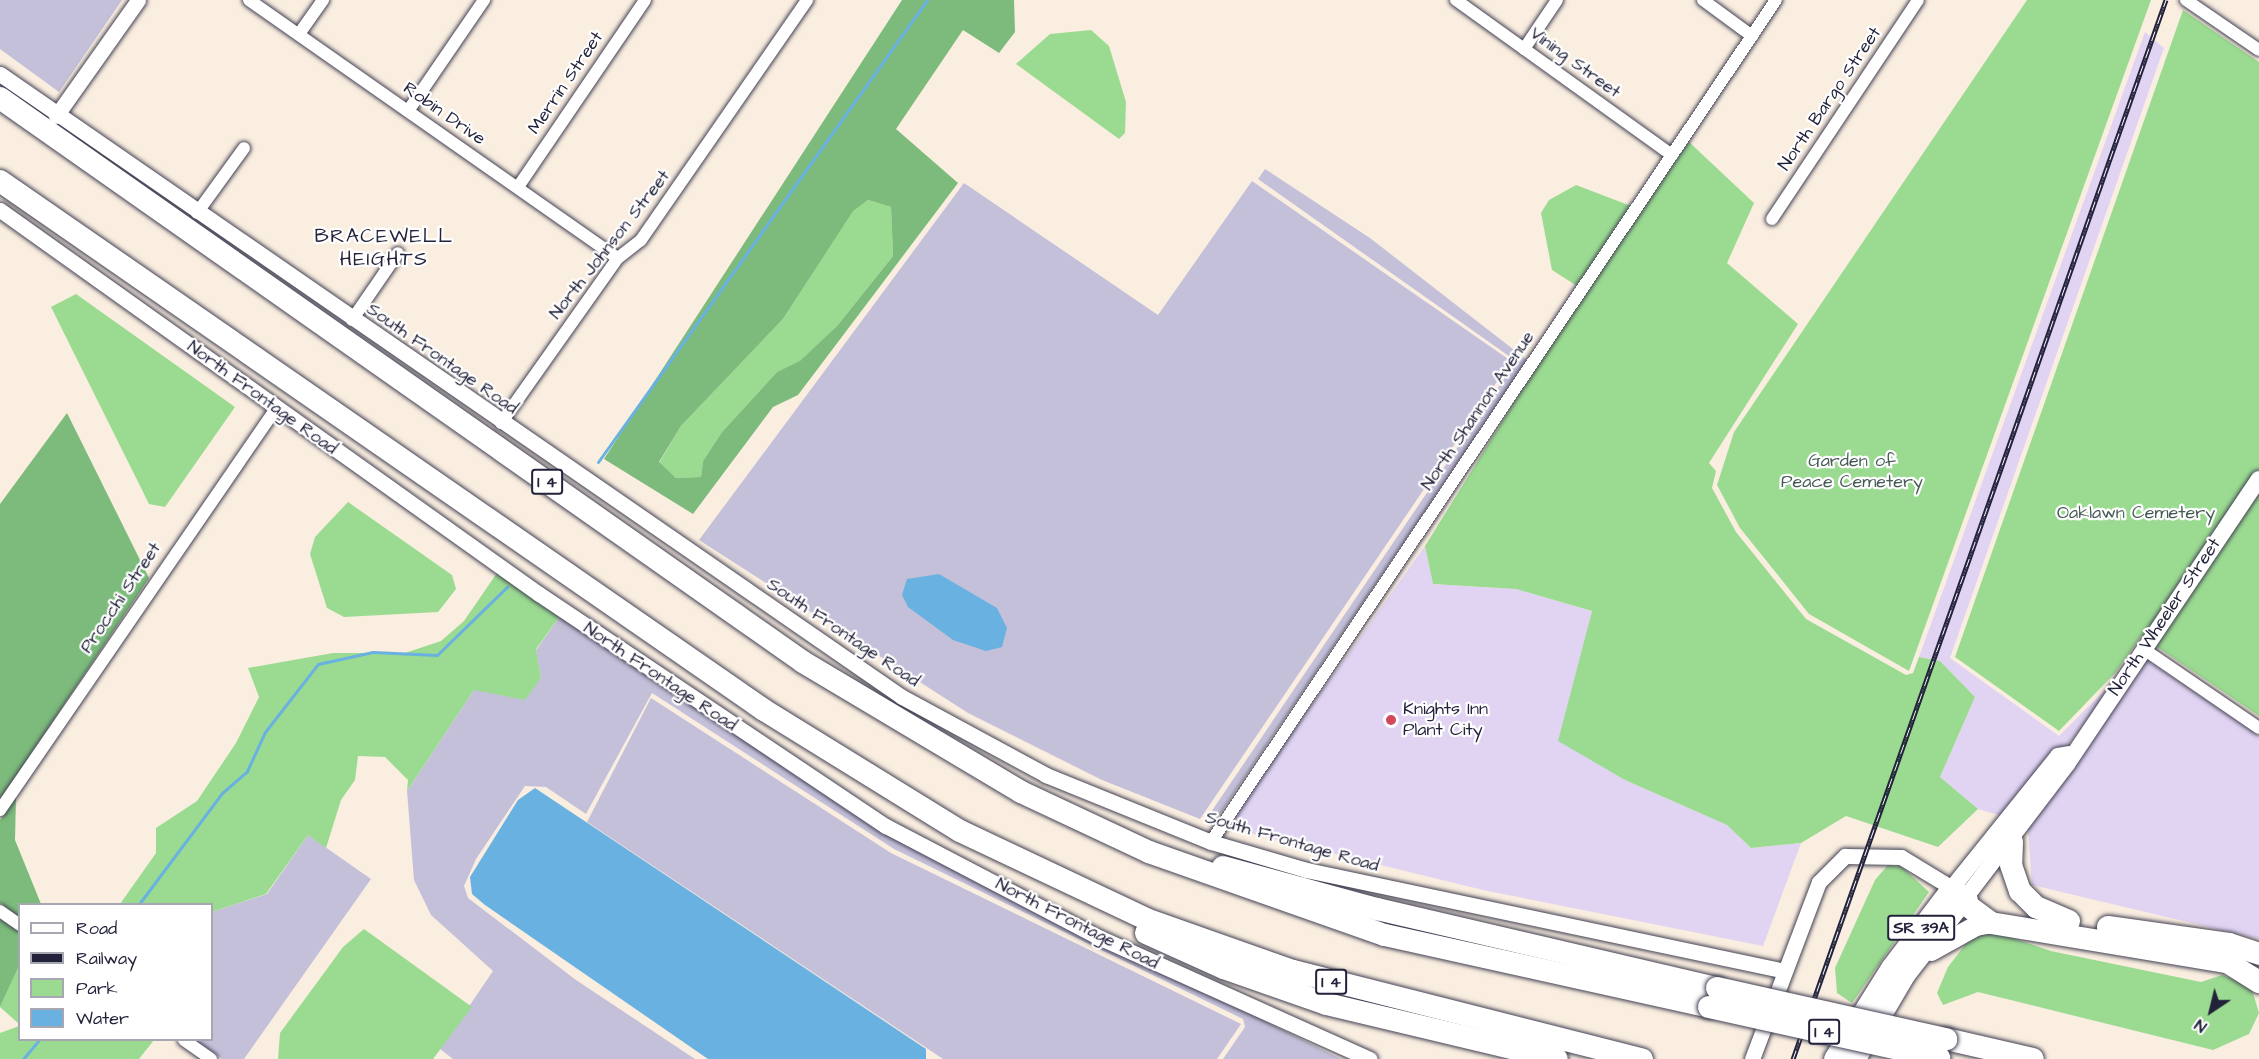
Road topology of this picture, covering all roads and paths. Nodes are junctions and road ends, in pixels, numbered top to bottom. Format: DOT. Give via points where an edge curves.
graph roads {
  1 [pos="138,0"];
  2 [pos="249,0"];
  3 [pos="322,0"];
  4 [pos="484,0"];
  5 [pos="645,0"];
  6 [pos="807,0"];
  7 [pos="1456,0"];
  8 [pos="1557,0"];
  9 [pos="1703,0"];
  10 [pos="1776,0"];
  11 [pos="1918,0"];
  12 [pos="2186,0"];
  13 [pos="299,34"];
  14 [pos="1752,36"];
  15 [pos="1524,49"];
  16 [pos="2259,50"];
  17 [pos="0,74"];
  18 [pos="0,98"];
  19 [pos="408,111"];
  20 [pos="56,116"];
  21 [pos="244,148"];
  22 [pos="1672,155"];
  23 [pos="0,182"];
  24 [pos="518,187"];
  25 [pos="0,210"];
  26 [pos="197,213"];
  27 [pos="1772,219"];
  28 [pos="398,253"];
  29 [pos="618,258"];
  30 [pos="352,320"];
  31 [pos="276,408"];
  32 [pos="501,423"];
  33 [pos="2259,479"];
  34 [pos="2145,650"];
  35 [pos="2259,728"];
  36 [pos="2069,754"];
  37 [pos="0,810"];
  38 [pos="1211,842"];
  39 [pos="2012,842"];
  40 [pos="1033,868"];
  41 [pos="1959,892"];
  42 [pos="0,911"];
  43 [pos="2069,921"];
  44 [pos="1991,923"];
  45 [pos="18,924"];
  46 [pos="2259,954"];
  47 [pos="1912,966"];
  48 [pos="1782,970"];
  49 [pos="2259,982"];
  50 [pos="185,1041"];
  51 [pos="1942,1052"];
  52 [pos="1835,1057"];
  53 [pos="211,1059"];
  54 [pos="1370,1059"];
  55 [pos="1557,1059"];
  56 [pos="1641,1059"];
  57 [pos="1752,1059"];
  58 [pos="1856,1059"];
  59 [pos="2033,1059"];
  1 -- 20 [label="street"];
  2 -- 13 [label="street, Robin Drive"];
  3 -- 13 [label="street"];
  4 -- 19 [label="street"];
  5 -- 24 [label="street, Merrin Street"];
  6 -- 29 [label="street, North Johnson Street" via="641,240"];
  7 -- 15 [label="street, Vining Street"];
  8 -- 15 [label="street"];
  9 -- 14 [label="street"];
  10 -- 14 [label="street, North Shannon Avenue"];
  11 -- 27 [label="street, North Bargo Street"];
  12 -- 16 [label="street"];
  13 -- 19 [label="street, Robin Drive"];
  14 -- 22 [label="street, North Shannon Avenue"];
  15 -- 22 [label="street, Vining Street"];
  17 -- 20 [label="street, South Frontage Road"];
  18 -- 51 [label="highway, I 4, bridge" via="862,701 1021,792 1112,836 1243,888 1385,935 1713,997"];
  19 -- 24 [label="street, Robin Drive"];
  20 -- 26 [label="street, South Frontage Road"];
  21 -- 26 [label="street"];
  22 -- 38 [label="street, North Shannon Avenue"];
  23 -- 40 [label="highway, I 4" via="764,710 901,798"];
  24 -- 29 [label="street, Robin Drive"];
  25 -- 31 [label="street, North Frontage Road"];
  26 -- 30 [label="street, South Frontage Road"];
  28 -- 30 [label="street"];
  29 -- 32 [label="street, North Johnson Street"];
  30 -- 32 [label="street, South Frontage Road"];
  31 -- 37 [label="street, Procchi Street"];
  31 -- 54 [label="street, North Frontage Road" via="538,594 886,826 1096,936"];
  32 -- 38 [label="street, South Frontage Road" via="902,697 1046,775"];
  33 -- 34 [label="main road, North Wheeler Street"];
  34 -- 35 [label="street"];
  34 -- 36 [label="main road, North Wheeler Street / SR 39A"];
  36 -- 39 [label="main road, North Wheeler Street / SR 39A"];
  36 -- 41 [label="main road, North Wheeler Street / SR 39A" via="2058,756"];
  38 -- 48 [label="street, South Frontage Road" via="1363,884"];
  39 -- 41 [label="main road, North Wheeler Street / SR 39A"];
  39 -- 43 [label="highway" via="2011,865 2020,891 2036,907"];
  40 -- 55 [label="highway" via="1114,917 1274,987"];
  40 -- 56 [label="highway, I 4" via="1146,919 1293,971"];
  41 -- 43 [label="highway" via="2002,910"];
  41 -- 44 [label="highway" via="1968,906"];
  41 -- 47 [label="main road, North Wheeler Street / SR 39A"];
  41 -- 48 [label="street" via="1901,857 1845,856 1819,882"];
  41 -- 52 [label="main road, North Wheeler Street / SR 39A" via="1885,976"];
  42 -- 45 [label="street"];
  43 -- 46 [label="highway" via="2229,944"];
  44 -- 47 [label="main road" via="1957,935"];
  44 -- 49 [label="highway" via="2227,962"];
  47 -- 58 [label="main road, North Wheeler Street / SR 39A"];
  48 -- 57 [label="street"];
  50 -- 53 [label="street"];
  51 -- 59 [label="highway"];
}
